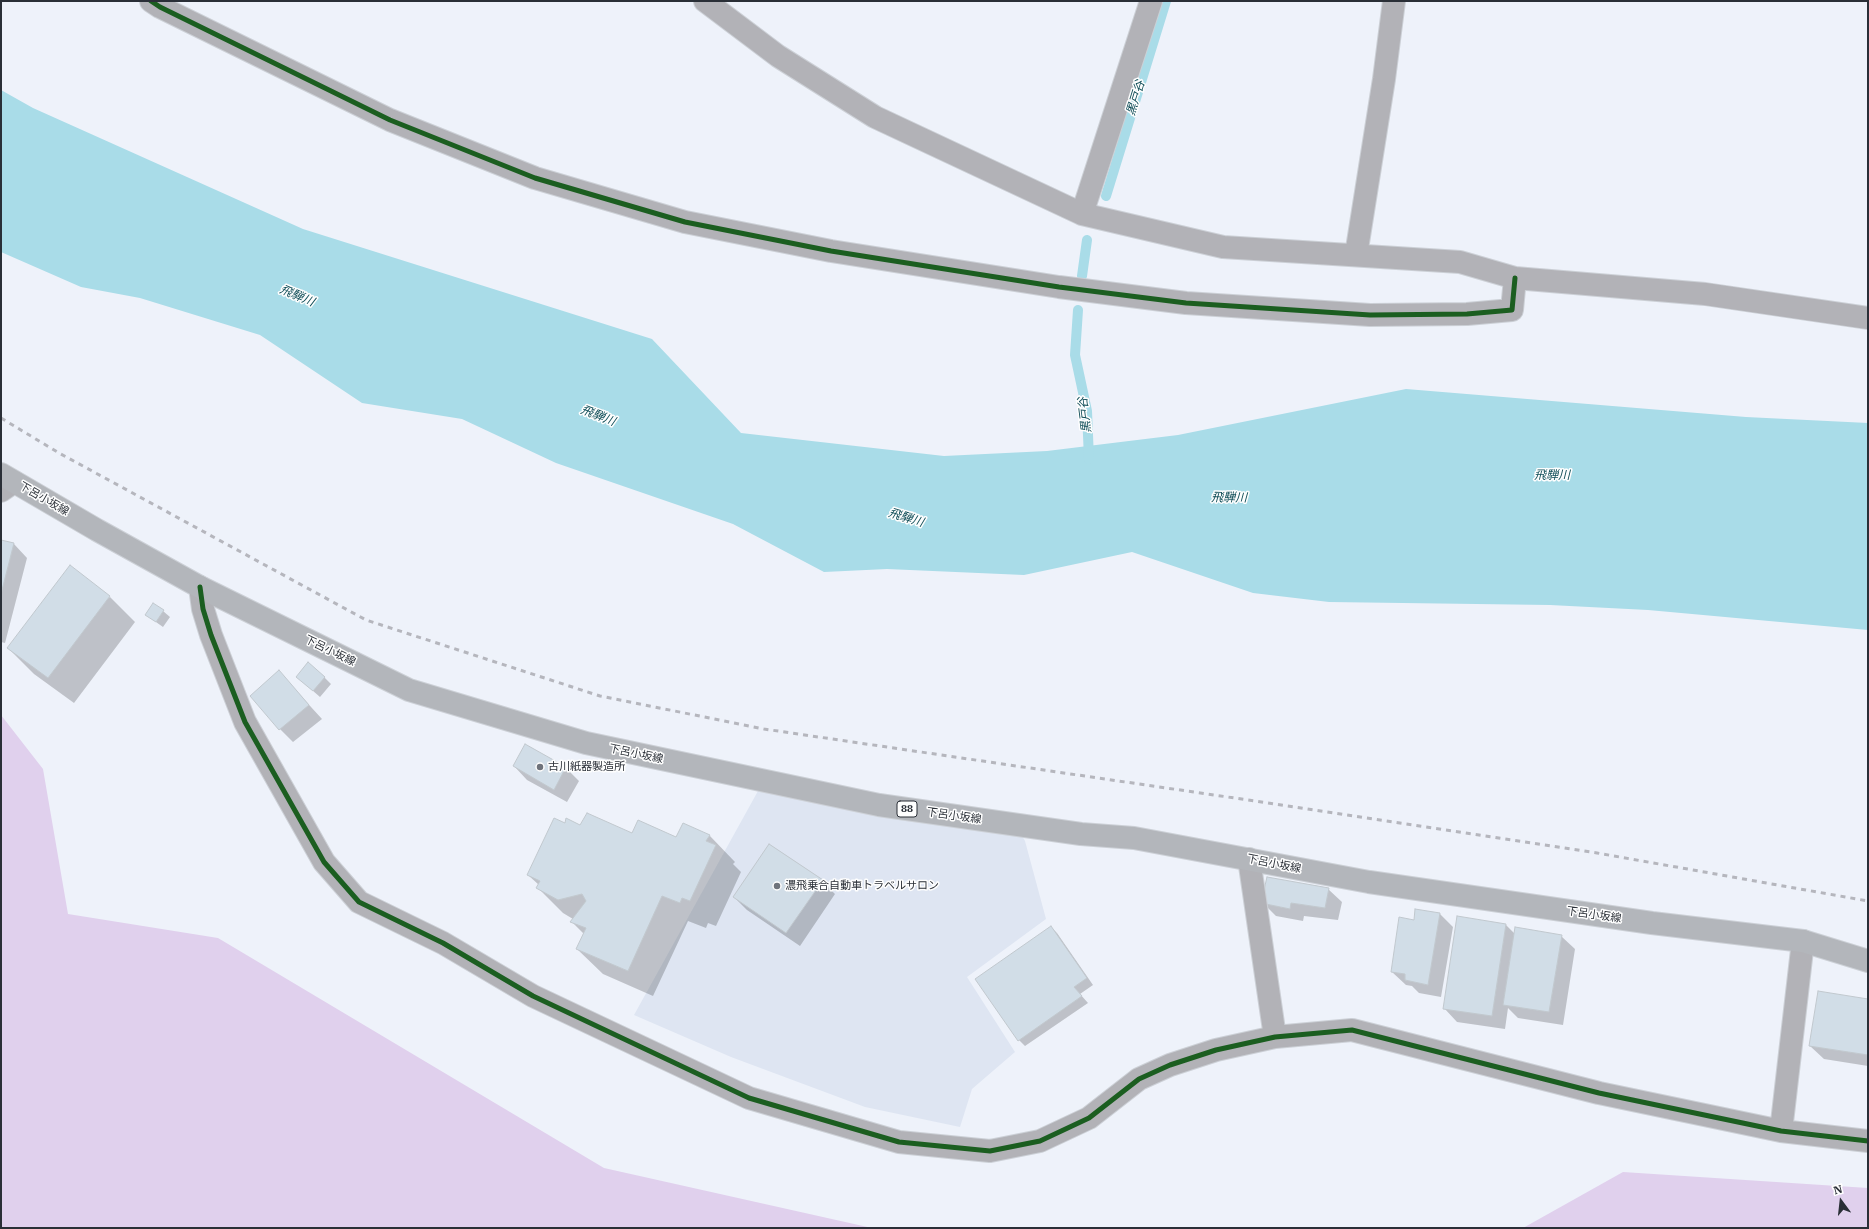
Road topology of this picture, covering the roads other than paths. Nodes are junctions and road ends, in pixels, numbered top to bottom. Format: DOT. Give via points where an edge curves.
graph roads {
  1 [pos="151,1"];
  2 [pos="705,1"];
  3 [pos="1151,1"];
  4 [pos="1394,1"];
  5 [pos="1082,214"];
  6 [pos="1356,255"];
  7 [pos="1515,278"];
  8 [pos="1868,318"];
  9 [pos="5,482"];
  10 [pos="200,587"];
  11 [pos="1249,859"];
  12 [pos="1803,942"];
  13 [pos="1868,961"];
  14 [pos="1275,1037"];
  15 [pos="1781,1131"];
  16 [pos="1868,1141"];
  1 -- 7 [label="street" via="390,120 535,178 685,222 831,251 1059,287 1186,303 1370,315 1467,314 1512,310"];
  2 -- 5 [label="street" via="778,56 875,117"];
  3 -- 5 [label="street"];
  4 -- 6 [label="street"];
  5 -- 6 [label="street" via="1223,247"];
  6 -- 7 [label="street" via="1460,262"];
  7 -- 8 [label="street" via="1705,294"];
  9 -- 10 [label="main road, 下呂小坂線 / 88"];
  10 -- 11 [label="main road, 下呂小坂線 / 88" via="409,690 586,743 879,805 1081,834 1134,838"];
  10 -- 14 [label="street" via="211,635 245,722 324,862 359,902 443,943 533,996 749,1098 899,1142 990,1151 1040,1141 1061,1131 1088,1118 1139,1079 1170,1065 1216,1050"];
  11 -- 12 [label="main road, 下呂小坂線 / 88" via="1385,884 1652,924"];
  11 -- 14 [label="street"];
  12 -- 13 [label="main road, 下呂小坂線 / 88"];
  12 -- 15 [label="street"];
  14 -- 15 [label="street" via="1352,1030 1598,1093"];
  15 -- 16 [label="street"];
}
